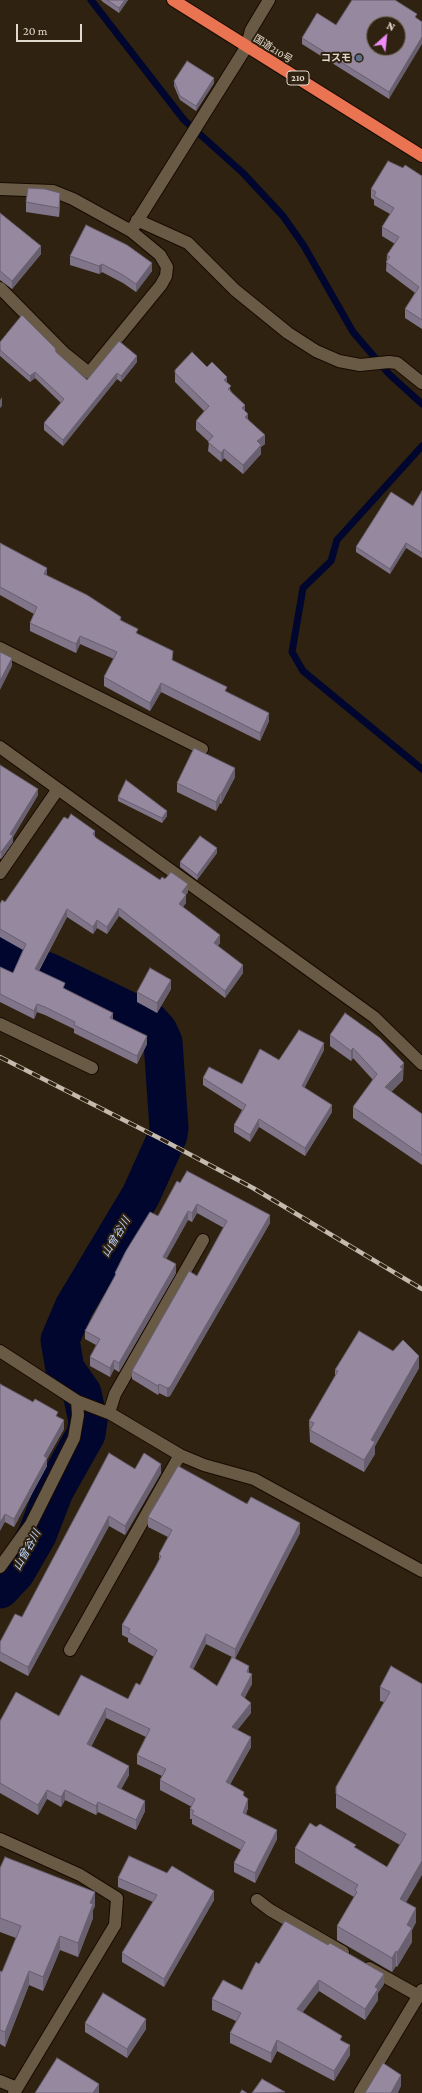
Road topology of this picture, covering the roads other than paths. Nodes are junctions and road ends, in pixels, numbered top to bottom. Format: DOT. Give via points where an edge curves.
graph roads {
  1 [pos="173,0"];
  2 [pos="269,0"];
  3 [pos="247,46"];
  4 [pos="422,156"];
  5 [pos="0,189"];
  6 [pos="137,220"];
  7 [pos="131,231"];
  8 [pos="0,288"];
  9 [pos="422,383"];
  10 [pos="0,648"];
  11 [pos="0,747"];
  12 [pos="202,749"];
  13 [pos="58,789"];
  14 [pos="0,873"];
  15 [pos="0,1024"];
  16 [pos="422,1064"];
  17 [pos="92,1068"];
  18 [pos="203,1240"];
  19 [pos="0,1351"];
  20 [pos="79,1402"];
  21 [pos="104,1411"];
  22 [pos="180,1455"];
  23 [pos="0,1567"];
  24 [pos="422,1571"];
  25 [pos="70,1650"];
  26 [pos="0,1840"];
  27 [pos="257,1900"];
  28 [pos="419,2000"];
  29 [pos="0,2081"];
  30 [pos="16,2091"];
  31 [pos="360,2093"];
  1 -- 3 [label="highway, 国道210号 / 210"];
  2 -- 3 [label="street" via="251,30"];
  3 -- 4 [label="highway, 国道210号 / 210"];
  3 -- 6 [label="street"];
  5 -- 7 [label="street" via="53,191 73,199"];
  6 -- 7 [label="street"];
  6 -- 9 [label="street" via="188,243 235,290 288,333 316,351 339,361 360,365 396,363"];
  7 -- 8 [label="street" via="160,255 167,267 166,276 89,373 64,354"];
  10 -- 12 [label="street"];
  11 -- 13 [label="street"];
  13 -- 14 [label="street"];
  13 -- 16 [label="street" via="374,1017"];
  15 -- 17 [label="street"];
  18 -- 21 [label="street"];
  19 -- 20 [label="street"];
  20 -- 21 [label="street"];
  20 -- 23 [label="street" via="74,1438 31,1524"];
  21 -- 22 [label="street"];
  22 -- 24 [label="street" via="204,1465 254,1479"];
  22 -- 25 [label="street"];
  26 -- 30 [label="street" via="80,1875 118,1898 115,1925"];
  27 -- 28 [label="street"];
  28 -- 31 [label="street"];
  29 -- 30 [label="street"];
}
